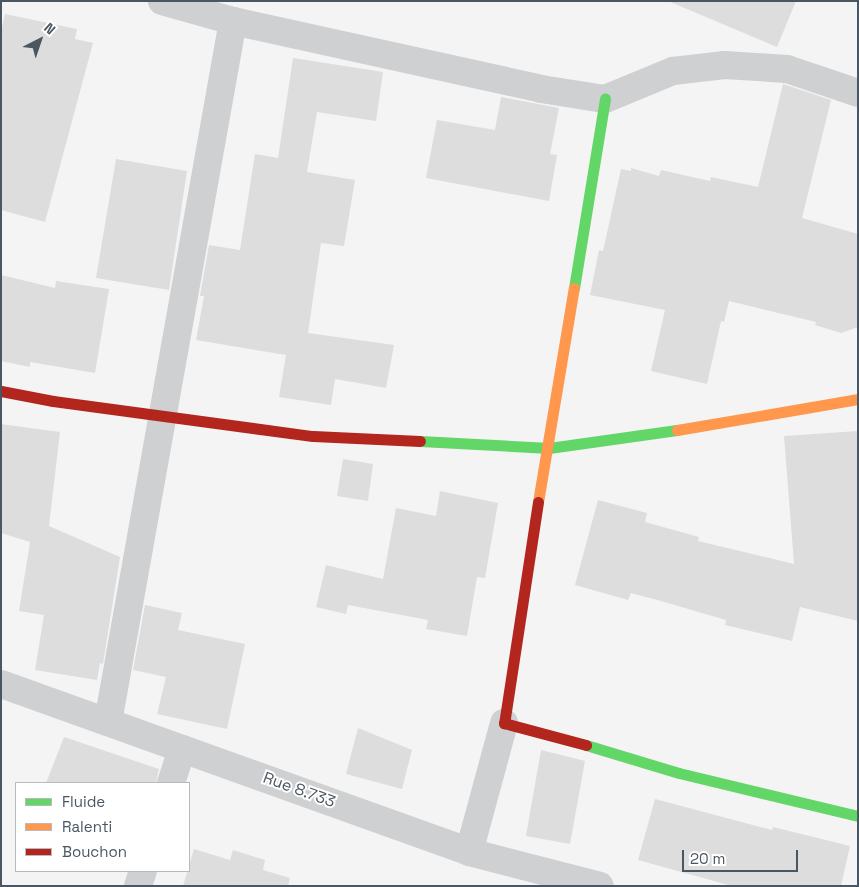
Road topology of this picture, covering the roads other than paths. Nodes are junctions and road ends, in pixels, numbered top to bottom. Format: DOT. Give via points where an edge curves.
graph roads {
  1 [pos="162,1"];
  2 [pos="233,22"];
  3 [pos="858,93"];
  4 [pos="604,99"];
  5 [pos="1,391"];
  6 [pos="858,400"];
  7 [pos="164,416"];
  8 [pos="549,448"];
  9 [pos="1,684"];
  10 [pos="108,722"];
  11 [pos="504,723"];
  12 [pos="182,749"];
  13 [pos="171,782"];
  14 [pos="858,816"];
  15 [pos="469,852"];
  16 [pos="143,872"];
  17 [pos="138,886"];
  18 [pos="600,886"];
  1 -- 2 [label="street"];
  2 -- 4 [label="street" via="541,89"];
  2 -- 7 [label="street"];
  3 -- 4 [label="street" via="787,69 725,65 673,71"];
  4 -- 8 [label="street"];
  5 -- 7 [label="street"];
  6 -- 8 [label="street"];
  7 -- 8 [label="street" via="313,436"];
  7 -- 10 [label="street"];
  8 -- 11 [label="street"];
  9 -- 10 [label="street, Rue 8.733"];
  10 -- 12 [label="street, Rue 8.733"];
  11 -- 14 [label="street" via="679,773"];
  11 -- 15 [label="street"];
  12 -- 13 [label="street"];
  12 -- 15 [label="street, Rue 8.733"];
  15 -- 18 [label="street, Rue 8.733"];
  16 -- 17 [label="street"];
}
